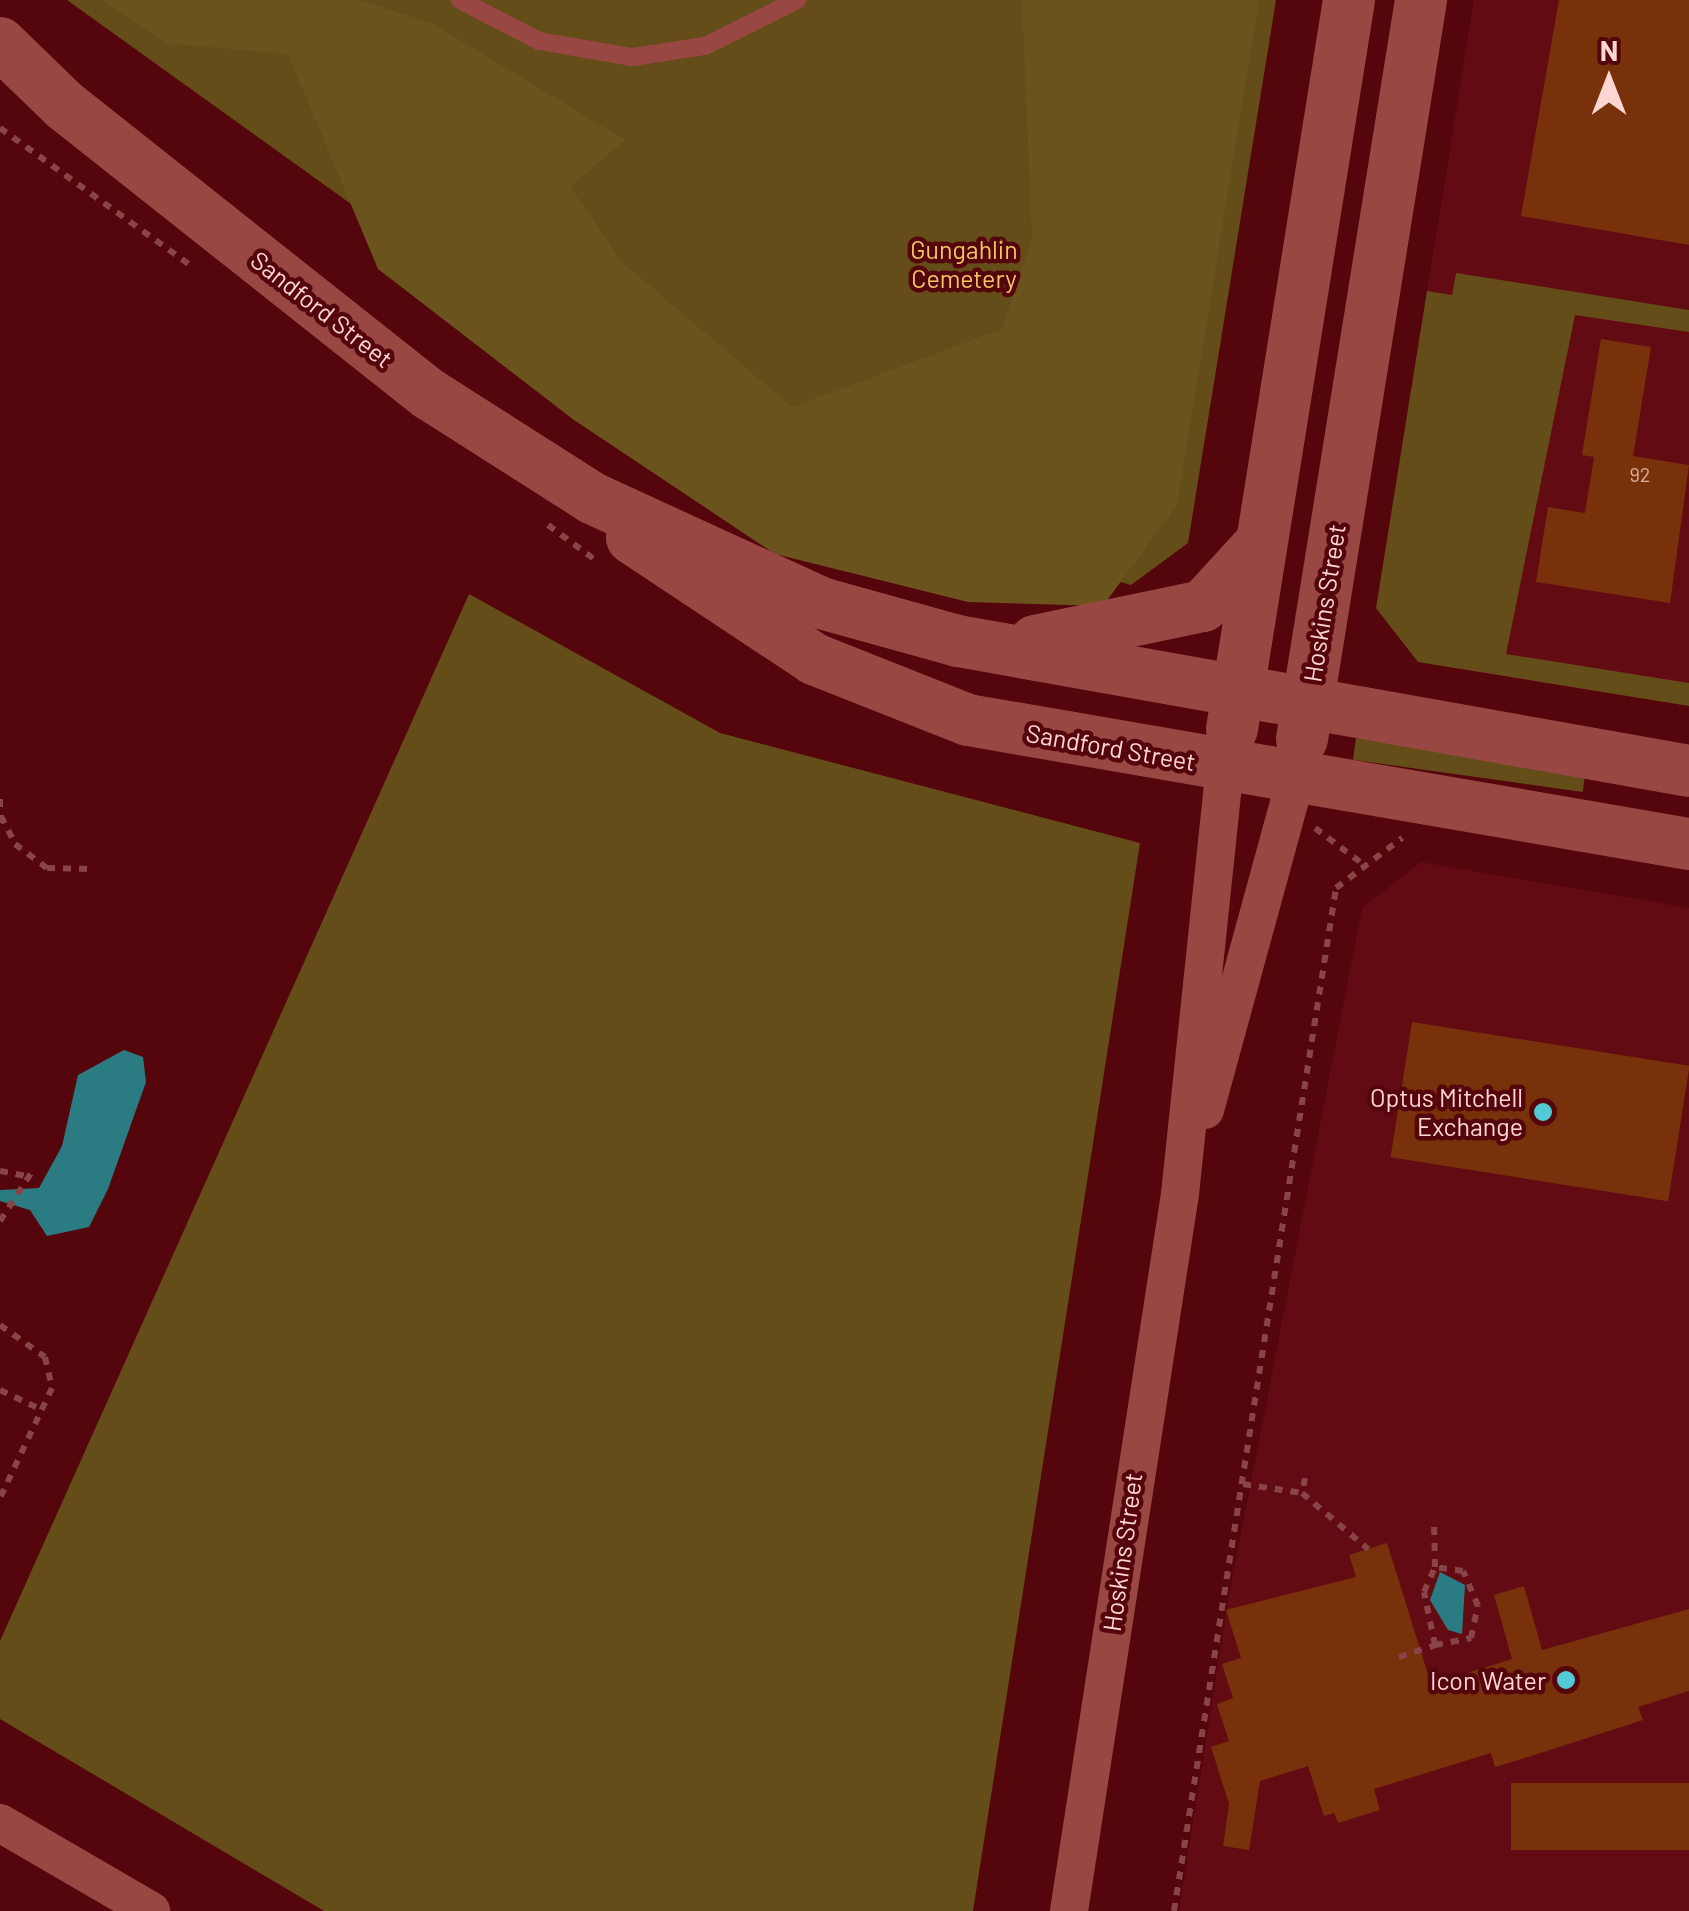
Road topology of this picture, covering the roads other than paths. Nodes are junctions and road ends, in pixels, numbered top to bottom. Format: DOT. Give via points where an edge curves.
graph roads {
  1 [pos="460,0"];
  2 [pos="797,0"];
  3 [pos="1350,0"];
  4 [pos="1421,0"];
  5 [pos="0,43"];
  6 [pos="0,74"];
  7 [pos="64,105"];
  8 [pos="592,498"];
  9 [pos="1263,537"];
  10 [pos="958,641"];
  11 [pos="1237,694"];
  12 [pos="1307,708"];
  13 [pos="1225,768"];
  14 [pos="1689,771"];
  15 [pos="1296,780"];
  16 [pos="1689,844"];
  17 [pos="1180,1194"];
  18 [pos="0,1823"];
  19 [pos="150,1911"];
  20 [pos="1069,1911"];
  1 -- 2 [label="lane" via="539,40 633,57 705,46"];
  3 -- 9 [label="main road, Hoskins Street"];
  4 -- 12 [label="main road, Hoskins Street"];
  5 -- 7 [label="main road, Sandford Street"];
  6 -- 7 [label="main road, Sandford Street"];
  7 -- 8 [label="main road, Sandford Street" via="429,394"];
  8 -- 10 [label="main road, Sandford Street" via="820,603"];
  8 -- 13 [label="main road, Sandford Street" via="692,586 814,659 904,698 968,720"];
  9 -- 10 [label="main road" via="1203,606 1048,640"];
  9 -- 11 [label="main road, Hoskins Street"];
  10 -- 11 [label="main road, Sandford Street"];
  11 -- 12 [label="main road, Sandford Street"];
  11 -- 13 [label="main road, Hoskins Street"];
  12 -- 14 [label="main road, Sandford Street"];
  12 -- 15 [label="main road, Hoskins Street"];
  13 -- 15 [label="main road, Sandford Street"];
  13 -- 17 [label="street, Hoskins Street"];
  15 -- 16 [label="main road, Sandford Street"];
  15 -- 17 [label="street, Hoskins Street"];
  17 -- 20 [label="street, Hoskins Street"];
  18 -- 19 [label="street"];
}
